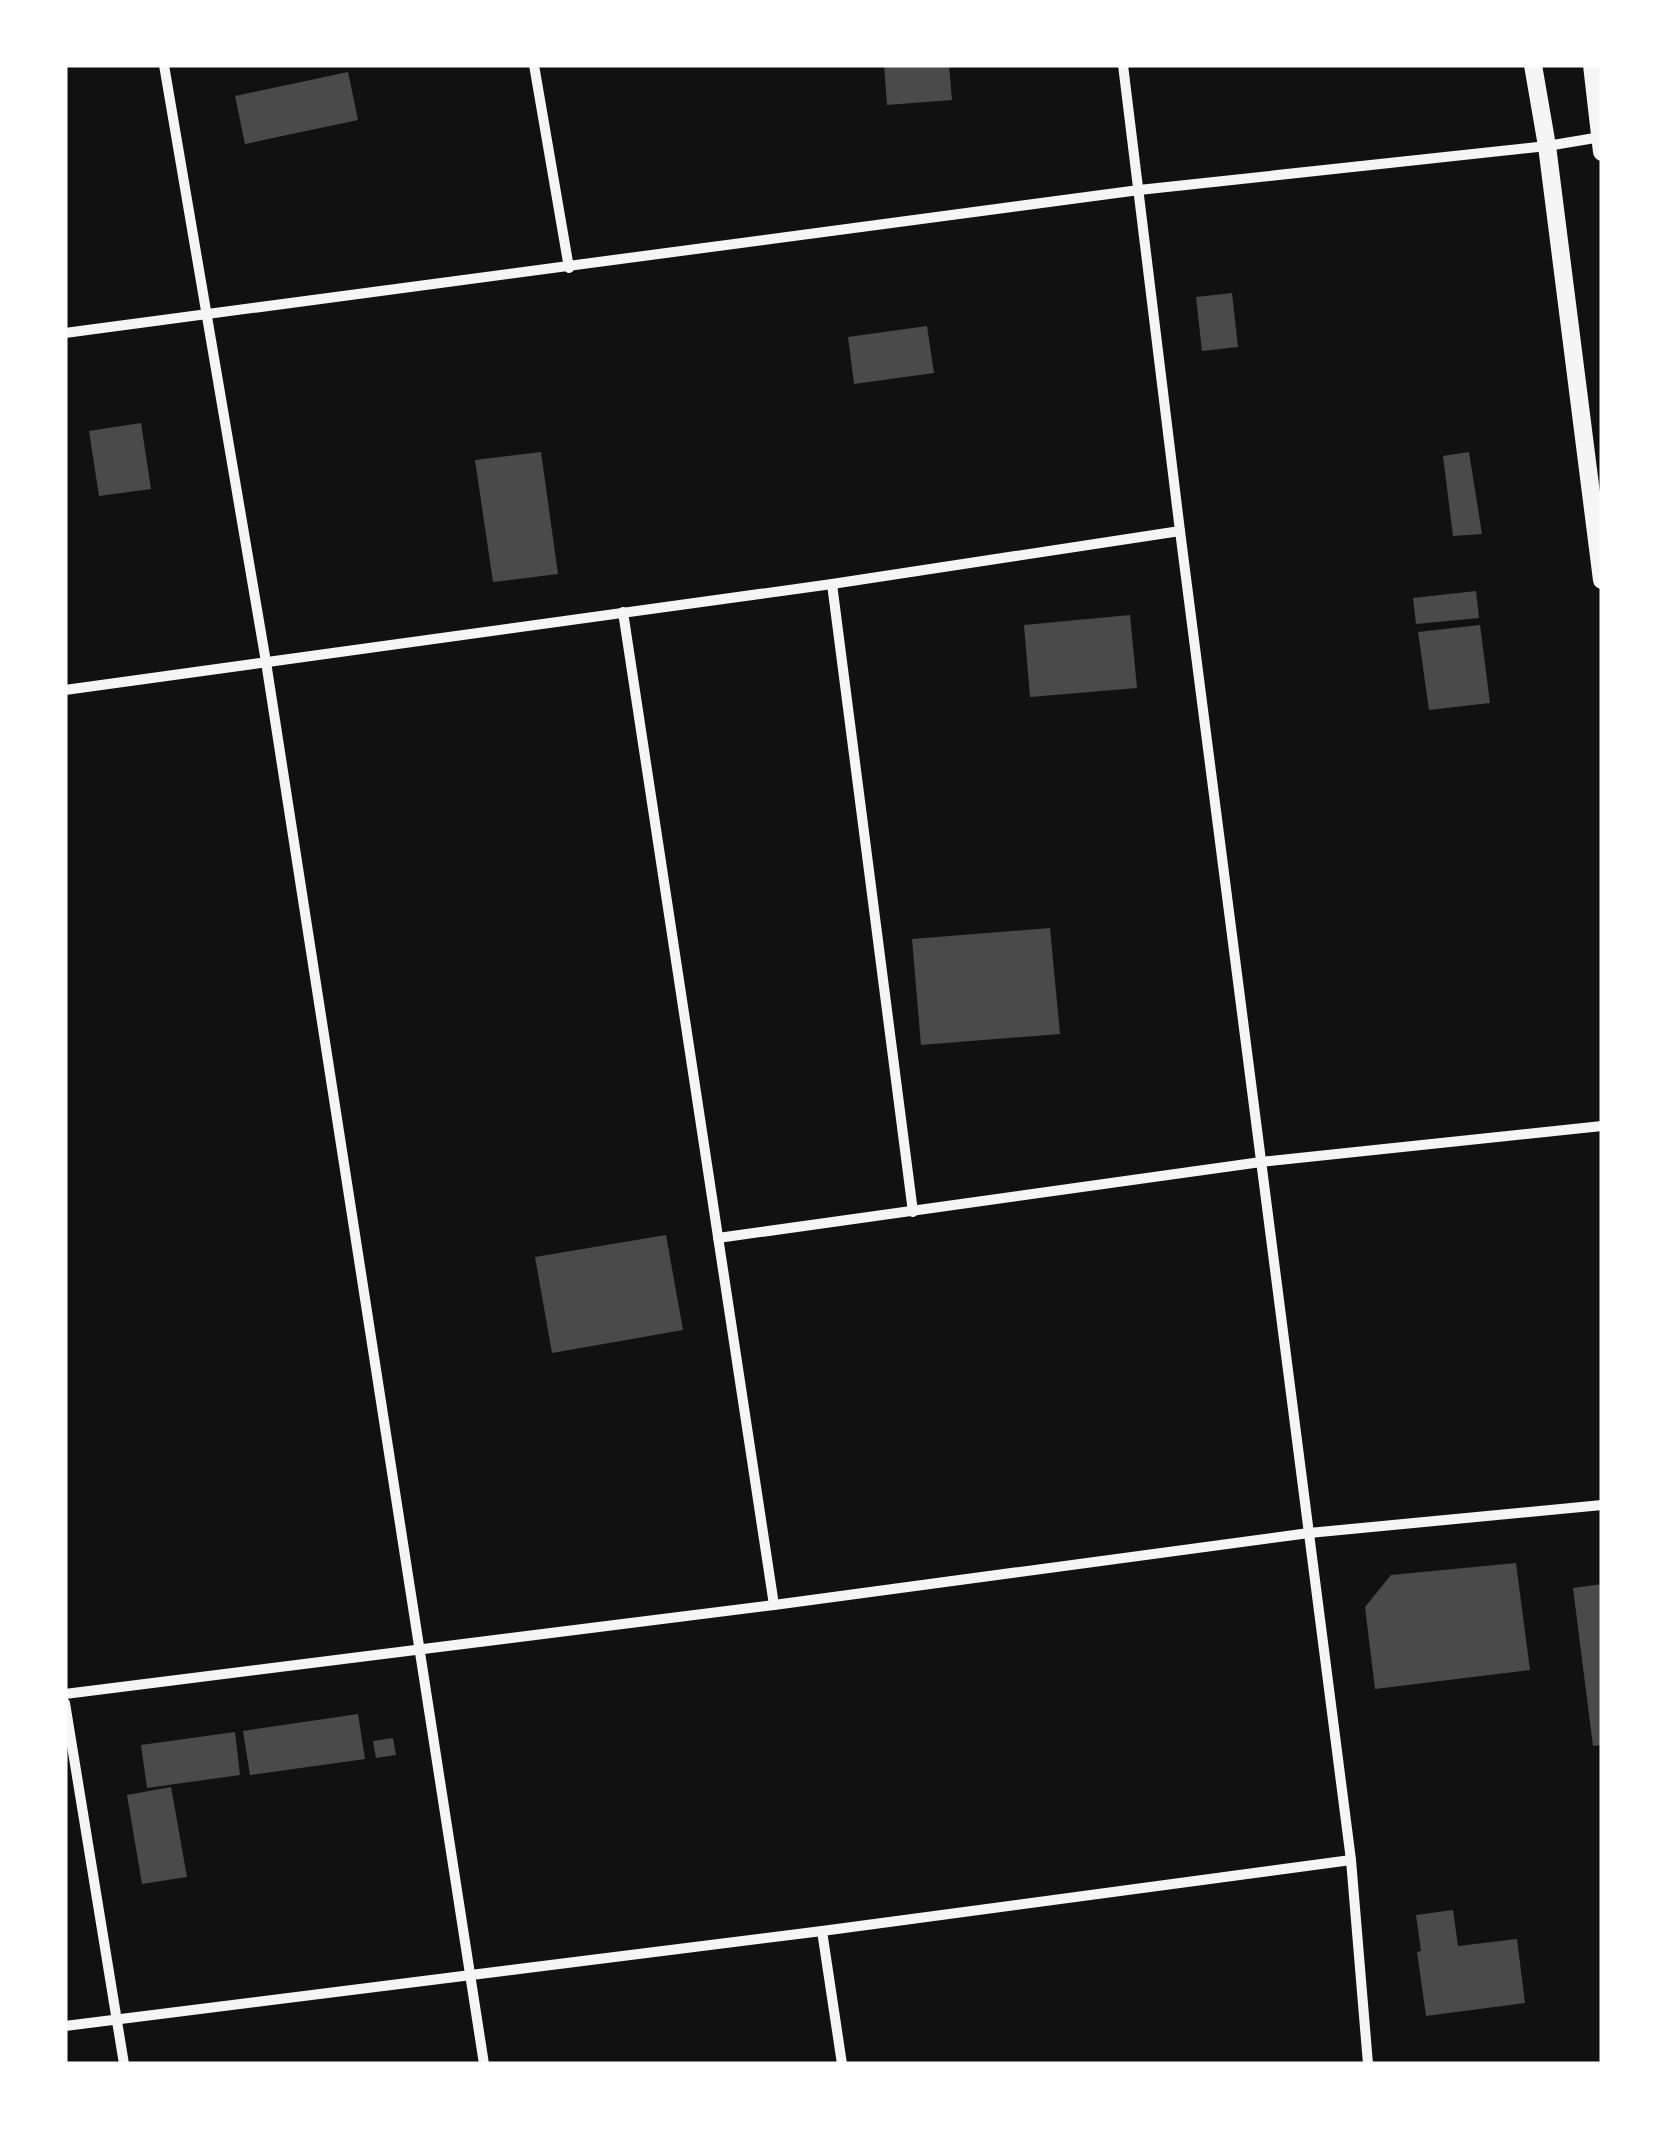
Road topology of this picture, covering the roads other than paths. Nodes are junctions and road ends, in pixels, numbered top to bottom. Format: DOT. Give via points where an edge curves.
graph roads {
  1 [pos="164,65"];
  2 [pos="534,65"];
  3 [pos="1123,65"];
  4 [pos="1533,65"];
  5 [pos="1592,65"];
  6 [pos="1601,142"];
  7 [pos="1547,146"];
  8 [pos="1138,190"];
  9 [pos="569,268"];
  10 [pos="207,314"];
  11 [pos="65,333"];
  12 [pos="1180,531"];
  13 [pos="1602,580"];
  14 [pos="832,584"];
  15 [pos="623,612"];
  16 [pos="266,662"];
  17 [pos="65,690"];
  18 [pos="1602,1126"];
  19 [pos="1261,1162"];
  20 [pos="913,1212"];
  21 [pos="718,1238"];
  22 [pos="1602,1505"];
  23 [pos="1309,1534"];
  24 [pos="774,1605"];
  25 [pos="419,1649"];
  26 [pos="65,1694"];
  27 [pos="65,1703"];
  28 [pos="1351,1860"];
  29 [pos="822,1931"];
  30 [pos="470,1976"];
  31 [pos="116,2020"];
  32 [pos="65,2026"];
  33 [pos="124,2064"];
  34 [pos="484,2064"];
  35 [pos="842,2064"];
  36 [pos="1368,2064"];
  1 -- 10 [label="street"];
  2 -- 9 [label="street"];
  3 -- 8 [label="street"];
  4 -- 7 [label="street"];
  5 -- 6 [label="street"];
  6 -- 7 [label="street"];
  7 -- 8 [label="street"];
  7 -- 13 [label="street"];
  8 -- 9 [label="street"];
  8 -- 12 [label="street"];
  9 -- 10 [label="street"];
  10 -- 11 [label="street"];
  10 -- 16 [label="street"];
  12 -- 14 [label="street"];
  12 -- 19 [label="street"];
  14 -- 15 [label="street"];
  14 -- 20 [label="street"];
  15 -- 16 [label="street"];
  15 -- 21 [label="street"];
  16 -- 17 [label="street"];
  16 -- 25 [label="street"];
  18 -- 19 [label="street"];
  19 -- 20 [label="street"];
  19 -- 23 [label="street"];
  20 -- 21 [label="street"];
  21 -- 24 [label="street"];
  22 -- 23 [label="street"];
  23 -- 24 [label="street"];
  23 -- 28 [label="street"];
  24 -- 25 [label="street"];
  25 -- 26 [label="street"];
  25 -- 30 [label="street"];
  27 -- 31 [label="street"];
  28 -- 29 [label="street"];
  28 -- 36 [label="street"];
  29 -- 30 [label="street"];
  29 -- 35 [label="street"];
  30 -- 31 [label="street"];
  30 -- 34 [label="street"];
  31 -- 32 [label="street"];
  31 -- 33 [label="street"];
}
